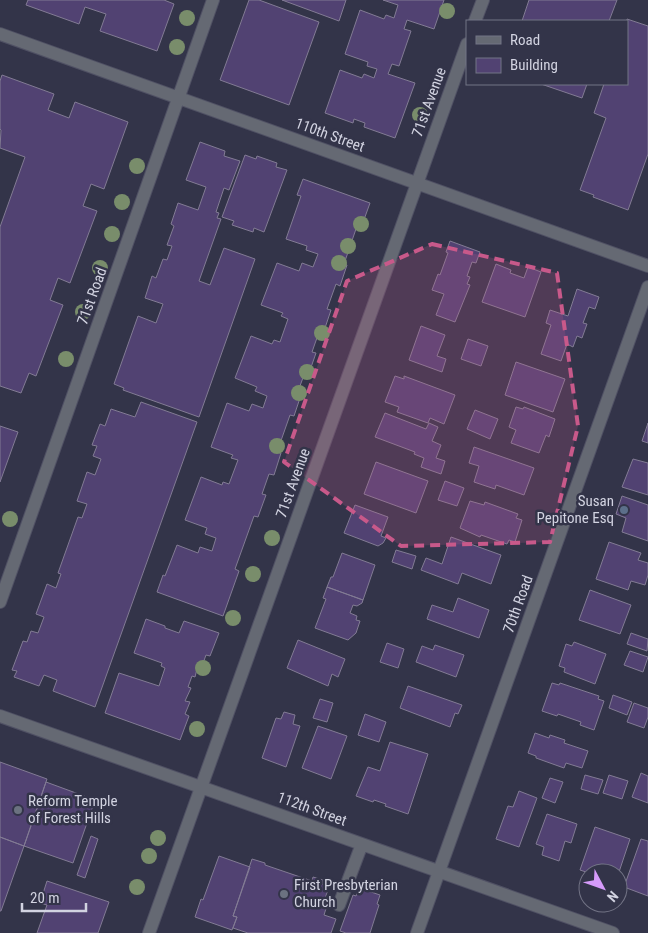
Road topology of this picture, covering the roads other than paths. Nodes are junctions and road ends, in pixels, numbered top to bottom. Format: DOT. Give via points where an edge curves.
graph roads {
  1 [pos="213,0"];
  2 [pos="483,0"];
  3 [pos="475,20"];
  4 [pos="0,34"];
  5 [pos="466,47"];
  6 [pos="179,98"];
  7 [pos="417,184"];
  8 [pos="648,266"];
  9 [pos="648,287"];
  10 [pos="0,602"];
  11 [pos="0,716"];
  12 [pos="201,786"];
  13 [pos="362,844"];
  14 [pos="440,872"];
  15 [pos="339,905"];
  16 [pos="149,933"];
  17 [pos="418,933"];
  18 [pos="613,933"];
  1 -- 6 [label="street, 71st Road"];
  2 -- 3 [label="street"];
  4 -- 6 [label="street, 110th Street"];
  5 -- 7 [label="street, 71st Avenue"];
  6 -- 7 [label="street, 110th Street"];
  6 -- 10 [label="street, 71st Road"];
  7 -- 8 [label="street, 110th Street"];
  7 -- 12 [label="street, 71st Avenue"];
  9 -- 14 [label="street, 70th Road"];
  11 -- 12 [label="street, 112th Street"];
  12 -- 13 [label="street, 112th Street"];
  12 -- 16 [label="street, 71st Avenue"];
  13 -- 14 [label="street, 112th Street"];
  13 -- 15 [label="street"];
  14 -- 17 [label="street, 70th Road"];
  14 -- 18 [label="street, 112th Street"];
}
